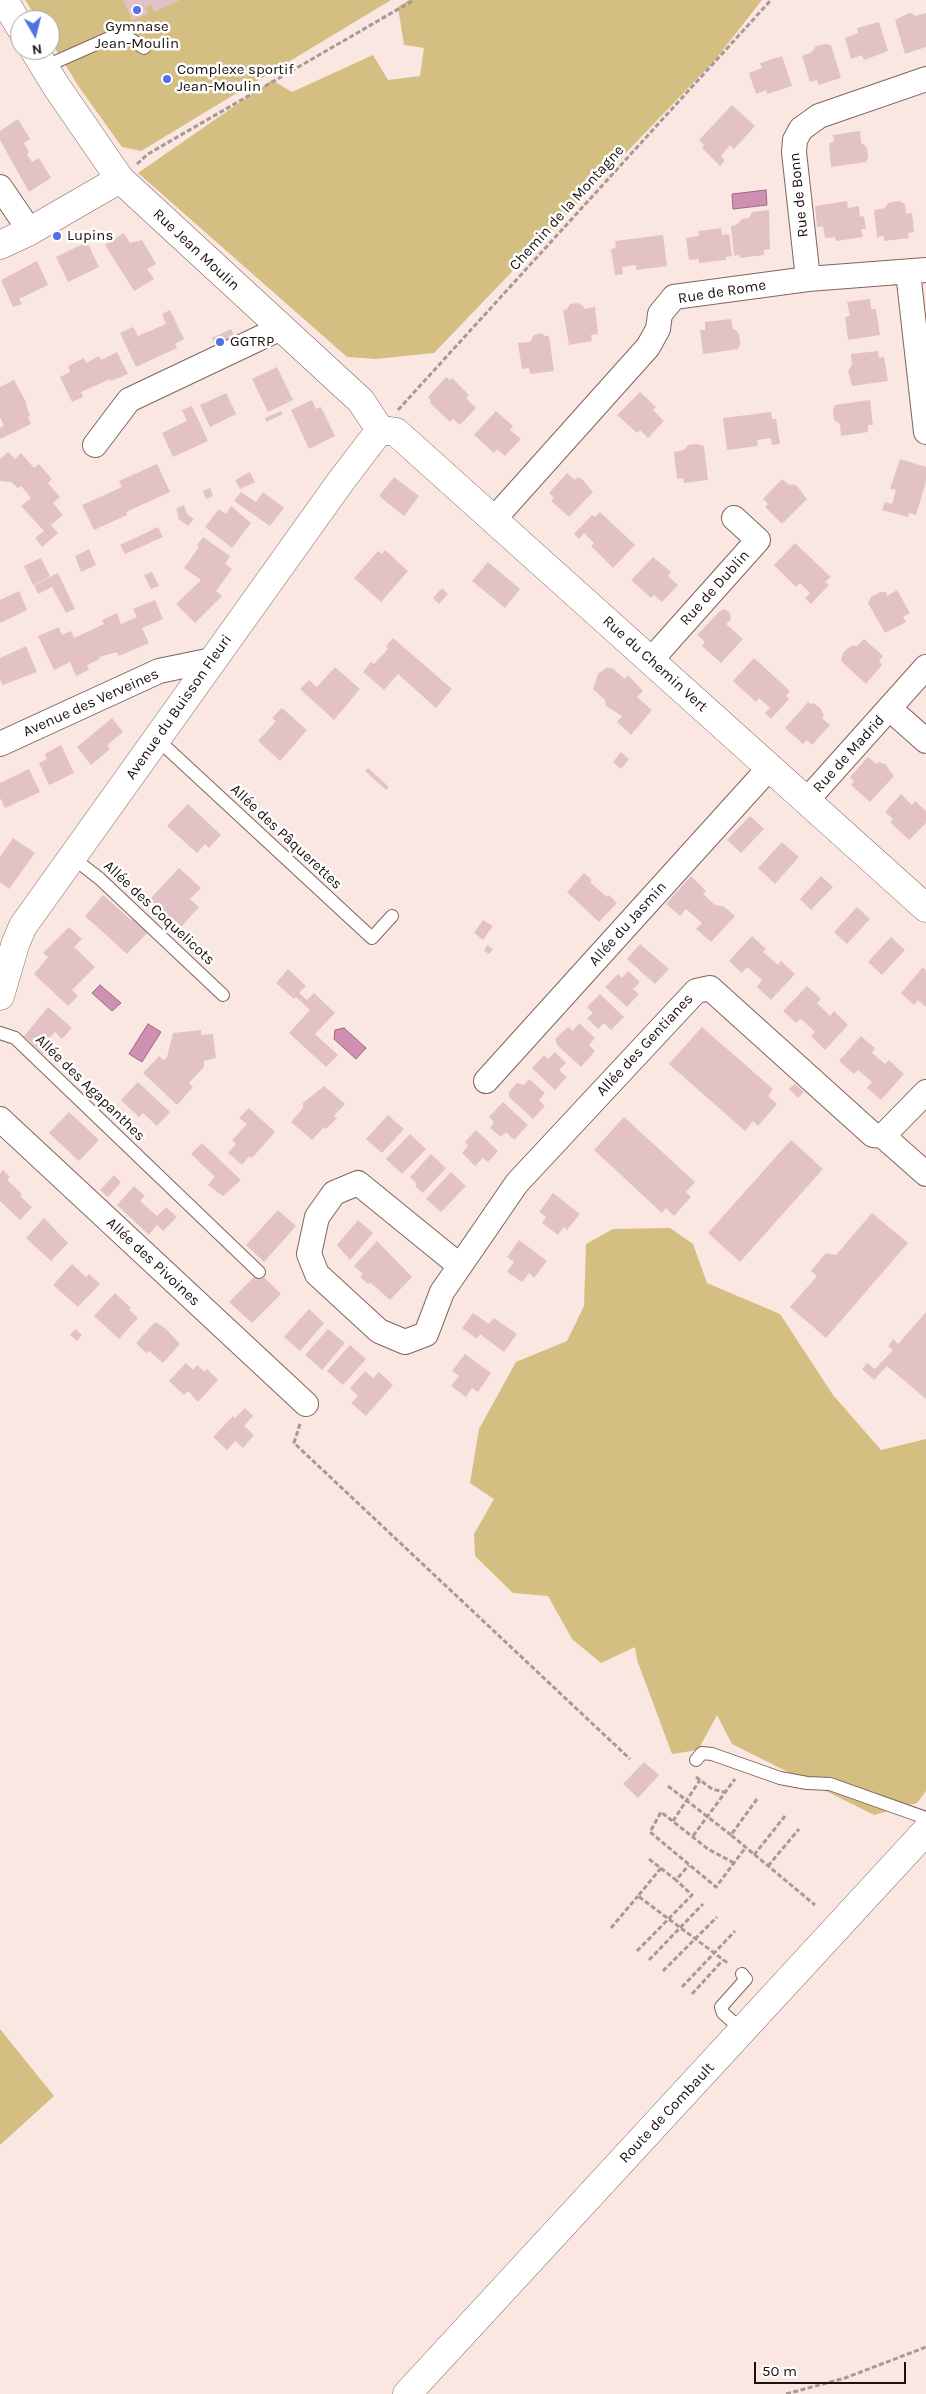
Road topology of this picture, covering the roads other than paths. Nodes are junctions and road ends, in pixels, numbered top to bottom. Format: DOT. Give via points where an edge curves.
graph roads {
  1 [pos="144,48"];
  2 [pos="60,52"];
  3 [pos="40,60"];
  4 [pos="926,79"];
  5 [pos="120,178"];
  6 [pos="0,187"];
  7 [pos="30,231"];
  8 [pos="0,245"];
  9 [pos="917,271"];
  10 [pos="808,279"];
  11 [pos="281,328"];
  12 [pos="380,430"];
  13 [pos="926,432"];
  14 [pos="95,445"];
  15 [pos="734,518"];
  16 [pos="494,519"];
  17 [pos="212,660"];
  18 [pos="650,660"];
  19 [pos="926,667"];
  20 [pos="890,709"];
  21 [pos="157,739"];
  22 [pos="926,740"];
  23 [pos="0,744"];
  24 [pos="770,767"];
  25 [pos="807,800"];
  26 [pos="72,857"];
  27 [pos="926,908"];
  28 [pos="392,916"];
  29 [pos="223,995"];
  30 [pos="0,996"];
  31 [pos="0,1034"];
  32 [pos="486,1081"];
  33 [pos="926,1092"];
  34 [pos="0,1119"];
  35 [pos="883,1136"];
  36 [pos="926,1174"];
  37 [pos="460,1266"];
  38 [pos="259,1272"];
  39 [pos="306,1404"];
  40 [pos="696,1760"];
  41 [pos="926,1818"];
  42 [pos="926,1831"];
  43 [pos="742,1974"];
  44 [pos="743,2031"];
  45 [pos="408,2394"];
  1 -- 2 [label="lane" via="124,35"];
  3 -- 5 [label="street, Rue Jean Moulin"];
  4 -- 10 [label="street, Rue de Bonn" via="819,116 801,129 795,140 794,152"];
  5 -- 7 [label="street"];
  5 -- 11 [label="street, Rue Jean Moulin"];
  6 -- 7 [label="street"];
  7 -- 8 [label="street"];
  9 -- 10 [label="street, Rue de Rome"];
  9 -- 13 [label="street, Rue de Rome"];
  10 -- 16 [label="street, Rue de Rome" via="674,297 660,314 658,329 648,347"];
  11 -- 12 [label="street, Rue Jean Moulin" via="361,401"];
  11 -- 14 [label="street" via="129,400"];
  12 -- 16 [label="street, Rue du Chemin Vert" via="396,432"];
  12 -- 17 [label="street, Avenue du Buisson Fleuri"];
  15 -- 18 [label="street, Rue de Dublin" via="758,540"];
  16 -- 18 [label="street, Rue du Chemin Vert"];
  17 -- 21 [label="street, Avenue du Buisson Fleuri"];
  17 -- 23 [label="street, Avenue des Verveines" via="159,670"];
  18 -- 24 [label="street, Rue du Chemin Vert"];
  19 -- 20 [label="street, Rue de Madrid"];
  20 -- 22 [label="street, Rue de Madrid"];
  20 -- 25 [label="street, Rue de Madrid"];
  21 -- 26 [label="street, Avenue du Buisson Fleuri"];
  21 -- 28 [label="lane, Allée des Pâquerettes" via="372,938"];
  24 -- 25 [label="street, Rue du Chemin Vert"];
  24 -- 32 [label="street, Allée du Jasmin"];
  25 -- 27 [label="street, Rue du Chemin Vert"];
  26 -- 29 [label="lane, Allée des Coquelicots" via="100,879"];
  26 -- 30 [label="street, Avenue du Buisson Fleuri" via="24,926"];
  31 -- 38 [label="lane, Allée des Agapanthes" via="15,1038"];
  33 -- 35 [label="street"];
  34 -- 39 [label="street, Allée des Pivoines"];
  35 -- 36 [label="street, Allée des Gentianes"];
  35 -- 37 [label="street, Allée des Gentianes" via="873,1135 710,988 696,990 517,1183"];
  37 -- 37 [label="street, Allée des Gentianes" via="442,1292 426,1334 405,1342 379,1331 317,1274 309,1254 317,1217 334,1193 358,1183"];
  40 -- 41 [label="lane" via="702,1753 780,1778 830,1784"];
  42 -- 44 [label="street, Route de Combault"];
  43 -- 44 [label="lane" via="746,1979 721,2008"];
  44 -- 45 [label="street, Route de Combault"];
}
